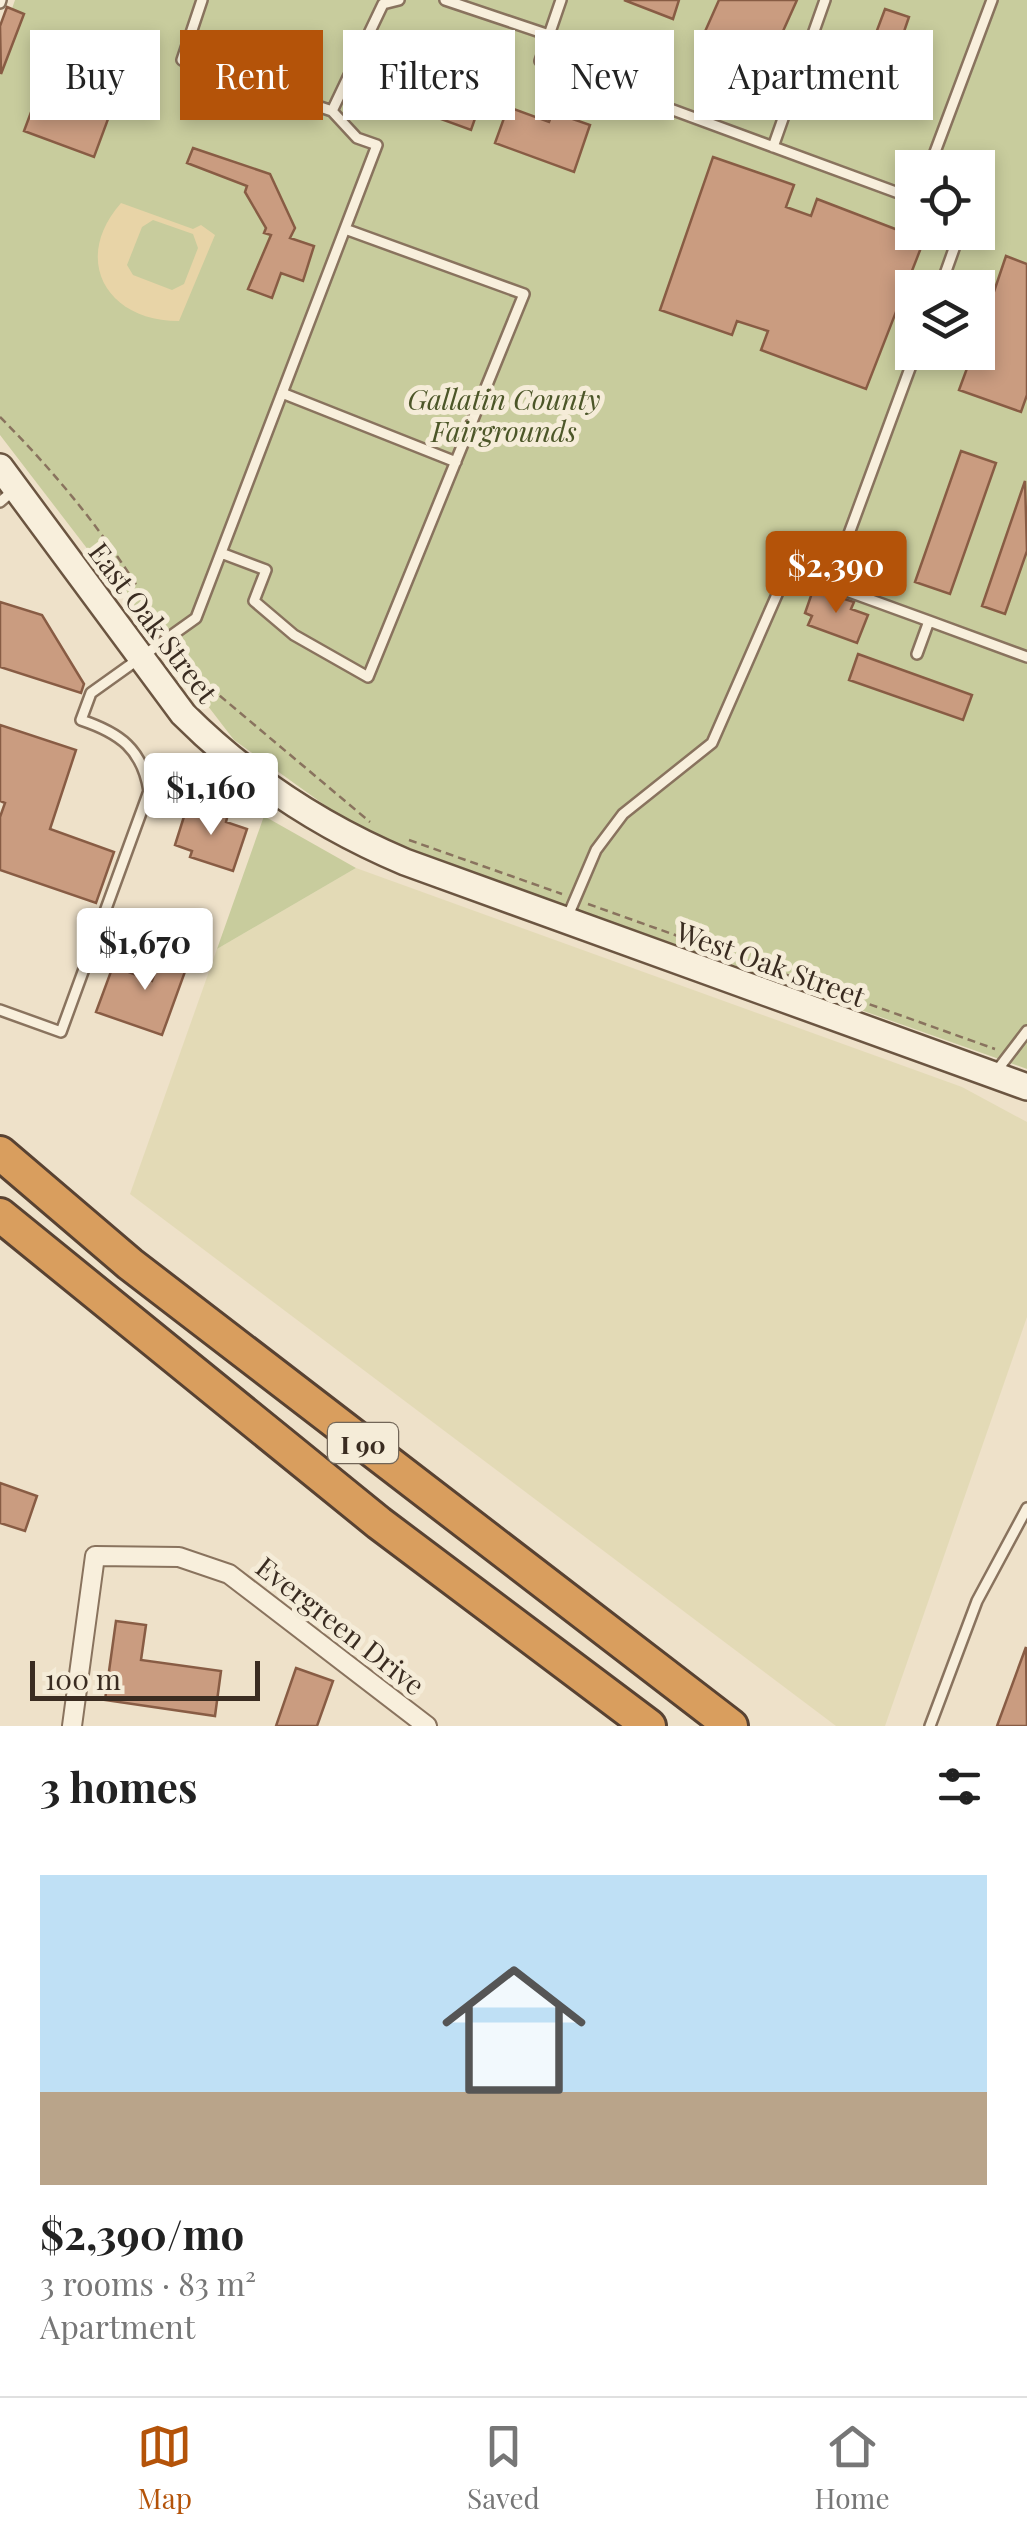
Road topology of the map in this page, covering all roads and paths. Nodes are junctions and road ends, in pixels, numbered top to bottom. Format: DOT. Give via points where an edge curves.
graph roads {
  1 [pos="202,0"];
  2 [pos="399,0"];
  3 [pos="445,0"];
  4 [pos="561,0"];
  5 [pos="825,0"];
  6 [pos="992,0"];
  7 [pos="551,30"];
  8 [pos="535,31"];
  9 [pos="332,110"];
  10 [pos="674,110"];
  11 [pos="773,147"];
  12 [pos="936,150"];
  13 [pos="895,192"];
  14 [pos="345,229"];
  15 [pos="909,370"];
  16 [pos="282,392"];
  17 [pos="0,417"];
  18 [pos="456,462"];
  19 [pos="0,467"];
  20 [pos="8,495"];
  21 [pos="221,553"];
  22 [pos="830,585"];
  23 [pos="929,621"];
  24 [pos="168,638"];
  25 [pos="917,654"];
  26 [pos="139,657"];
  27 [pos="1027,657"];
  28 [pos="382,830"];
  29 [pos="400,837"];
  30 [pos="496,896"];
  31 [pos="570,910"];
  32 [pos="0,1010"];
  33 [pos="1027,1031"];
  34 [pos="1010,1054"];
  35 [pos="993,1075"];
  36 [pos="1027,1087"];
  37 [pos="0,1153"];
  38 [pos="0,1215"];
  39 [pos="1027,1508"];
  40 [pos="72,1726"];
  41 [pos="427,1726"];
  42 [pos="649,1726"];
  43 [pos="730,1726"];
  44 [pos="930,1726"];
  1 -- 9 [label="lane" via="182,60"];
  2 -- 9 [label="lane" via="383,4"];
  3 -- 8 [label="lane"];
  4 -- 7 [label="lane"];
  5 -- 11 [label="lane"];
  6 -- 12 [label="lane"];
  9 -- 14 [label="lane" via="357,138 377,145"];
  10 -- 11 [label="lane"];
  11 -- 13 [label="lane"];
  14 -- 16 [label="lane"];
  14 -- 18 [label="lane" via="524,294"];
  15 -- 22 [label="lane"];
  16 -- 18 [label="lane"];
  16 -- 21 [label="lane"];
  17 -- 24 [label="path" via="94,521"];
  18 -- 21 [label="lane" via="368,677 306,642 254,601 266,570"];
  19 -- 20 [label="street, East Oak Street"];
  20 -- 26 [label="street, East Oak Street"];
  21 -- 24 [label="lane" via="196,618"];
  22 -- 23 [label="lane"];
  22 -- 31 [label="lane" via="795,577 779,590 712,743 623,814 596,850"];
  23 -- 25 [label="lane"];
  23 -- 27 [label="lane"];
  24 -- 26 [label="lane"];
  24 -- 28 [label="path" via="208,685"];
  26 -- 30 [label="street, East Oak Street" via="218,749 309,815 355,842"];
  26 -- 32 [label="lane" via="91,693 81,720 127,742 145,764 149,791 61,1032"];
  29 -- 31 [label="path"];
  30 -- 31 [label="street, West Oak Street"];
  31 -- 34 [label="path"];
  31 -- 35 [label="street, West Oak Street"];
  33 -- 34 [label="lane"];
  34 -- 35 [label="lane"];
  35 -- 36 [label="street, West Oak Street"];
  37 -- 43 [label="highway, I 90" via="130,1264"];
  38 -- 42 [label="highway, I 90" via="379,1523"];
  39 -- 44 [label="lane" via="976,1601"];
  40 -- 41 [label="street, Evergreen Drive" via="94,1556 138,1554 229,1574"];
}
